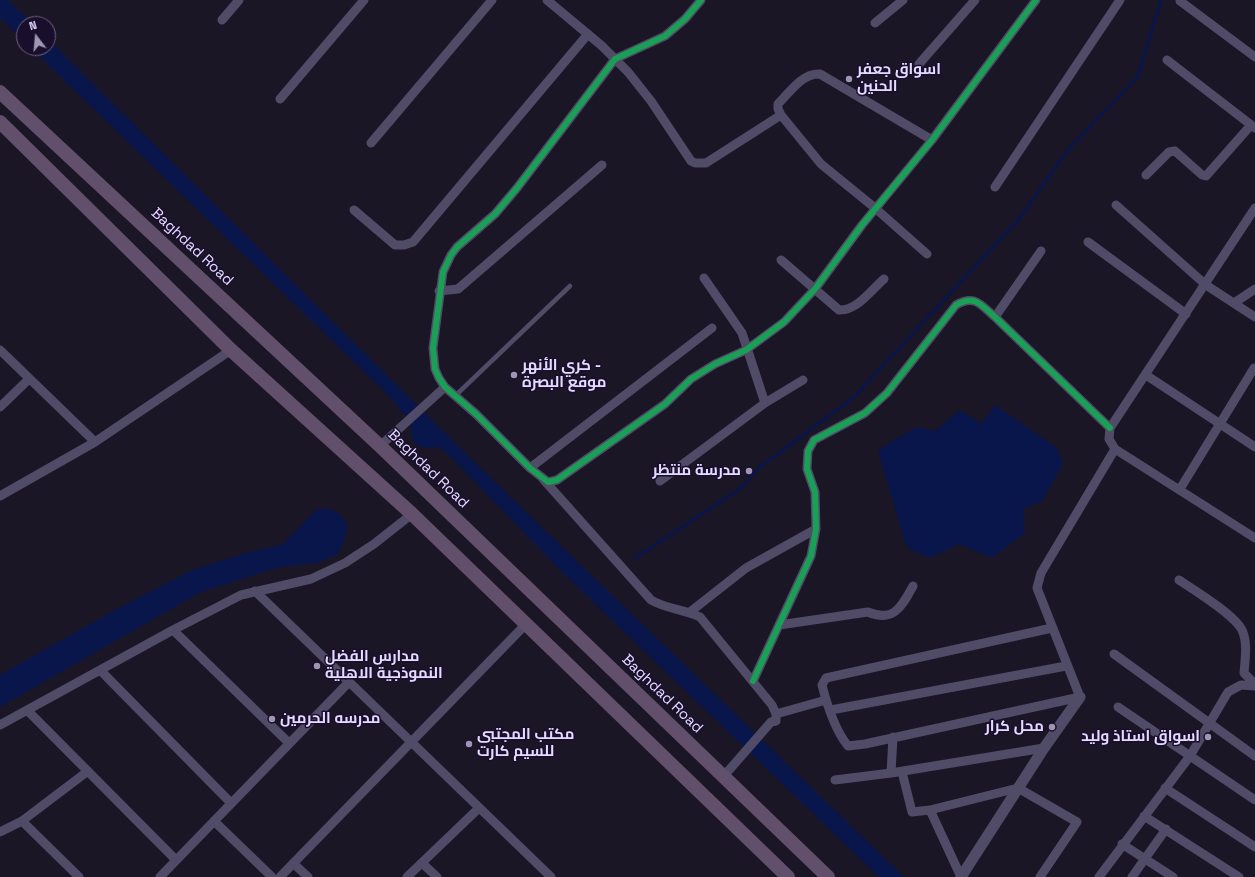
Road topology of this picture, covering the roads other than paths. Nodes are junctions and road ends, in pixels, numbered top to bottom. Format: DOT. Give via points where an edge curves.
graph roads {
  1 [pos="239,0"];
  2 [pos="364,0"];
  3 [pos="492,0"];
  4 [pos="547,0"];
  5 [pos="701,0"];
  6 [pos="902,0"];
  7 [pos="975,0"];
  8 [pos="1036,0"];
  9 [pos="1120,0"];
  10 [pos="1180,1"];
  11 [pos="222,20"];
  12 [pos="875,23"];
  13 [pos="588,34"];
  14 [pos="1255,57"];
  15 [pos="615,59"];
  16 [pos="1168,60"];
  17 [pos="919,64"];
  18 [pos="0,92"];
  19 [pos="280,99"];
  20 [pos="782,114"];
  21 [pos="2,127"];
  22 [pos="1253,127"];
  23 [pos="932,140"];
  24 [pos="371,143"];
  25 [pos="602,165"];
  26 [pos="1146,175"];
  27 [pos="995,187"];
  28 [pos="1116,205"];
  29 [pos="875,208"];
  30 [pos="1255,208"];
  31 [pos="354,210"];
  32 [pos="1088,242"];
  33 [pos="1041,251"];
  34 [pos="927,254"];
  35 [pos="781,260"];
  36 [pos="704,278"];
  37 [pos="884,278"];
  38 [pos="1206,285"];
  39 [pos="570,286"];
  40 [pos="816,289"];
  41 [pos="1255,289"];
  42 [pos="439,291"];
  43 [pos="1234,303"];
  44 [pos="1186,314"];
  45 [pos="995,317"];
  46 [pos="1255,317"];
  47 [pos="712,328"];
  48 [pos="0,350"];
  49 [pos="231,350"];
  50 [pos="746,350"];
  51 [pos="1254,368"];
  52 [pos="1146,375"];
  53 [pos="29,379"];
  54 [pos="803,380"];
  55 [pos="445,387"];
  56 [pos="455,396"];
  57 [pos="765,403"];
  58 [pos="0,407"];
  59 [pos="1219,424"];
  60 [pos="1110,428"];
  61 [pos="95,442"];
  62 [pos="380,446"];
  63 [pos="1255,447"];
  64 [pos="1115,449"];
  65 [pos="530,468"];
  66 [pos="543,479"];
  67 [pos="660,481"];
  68 [pos="1180,489"];
  69 [pos="0,496"];
  70 [pos="412,514"];
  71 [pos="816,529"];
  72 [pos="1255,538"];
  73 [pos="1179,580"];
  74 [pos="913,586"];
  75 [pos="255,591"];
  76 [pos="690,612"];
  77 [pos="526,624"];
  78 [pos="779,624"];
  79 [pos="1052,628"];
  80 [pos="173,630"];
  81 [pos="1114,654"];
  82 [pos="1066,666"];
  83 [pos="100,670"];
  84 [pos="753,681"];
  85 [pos="349,682"];
  86 [pos="1255,685"];
  87 [pos="1080,697"];
  88 [pos="826,700"];
  89 [pos="1118,707"];
  90 [pos="27,710"];
  91 [pos="831,710"];
  92 [pos="776,714"];
  93 [pos="1209,723"];
  94 [pos="0,725"];
  95 [pos="893,737"];
  96 [pos="411,742"];
  97 [pos="289,743"];
  98 [pos="1044,748"];
  99 [pos="1190,756"];
  100 [pos="1255,756"];
  101 [pos="88,771"];
  102 [pos="902,772"];
  103 [pos="891,774"];
  104 [pos="723,777"];
  105 [pos="835,780"];
  106 [pos="1018,788"];
  107 [pos="1165,788"];
  108 [pos="1255,800"];
  109 [pos="231,803"];
  110 [pos="479,808"];
  111 [pos="930,810"];
  112 [pos="1144,816"];
  113 [pos="22,821"];
  114 [pos="214,822"];
  115 [pos="1166,829"];
  116 [pos="0,832"];
  117 [pos="1122,844"];
  118 [pos="1255,847"];
  119 [pos="1145,858"];
  120 [pos="176,860"];
  121 [pos="293,863"];
  122 [pos="422,863"];
  123 [pos="79,877"];
  124 [pos="160,877"];
  125 [pos="272,877"];
  126 [pos="280,877"];
  127 [pos="308,877"];
  128 [pos="408,877"];
  129 [pos="437,877"];
  130 [pos="551,877"];
  131 [pos="788,877"];
  132 [pos="828,877"];
  133 [pos="961,877"];
  134 [pos="1040,877"];
  135 [pos="1099,877"];
  136 [pos="1132,877"];
  137 [pos="1173,877"];
  138 [pos="1240,877"];
  1 -- 11 [label="street"];
  2 -- 19 [label="street"];
  3 -- 24 [label="street"];
  4 -- 13 [label="street"];
  5 -- 15 [label="street" via="685,19 665,36"];
  6 -- 12 [label="street"];
  7 -- 17 [label="street"];
  8 -- 23 [label="street"];
  9 -- 27 [label="street"];
  10 -- 14 [label="street"];
  13 -- 15 [label="street"];
  13 -- 31 [label="street" via="413,242 395,244"];
  15 -- 20 [label="street" via="651,101 687,157 695,163 710,160"];
  15 -- 42 [label="street" via="507,201 451,255 443,272"];
  16 -- 22 [label="street"];
  18 -- 62 [label="highway, Baghdad Road"];
  20 -- 23 [label="street" via="778,104 803,78 820,74"];
  20 -- 29 [label="street" via="821,164"];
  21 -- 49 [label="highway"];
  22 -- 26 [label="street" via="1206,176 1174,151 1169,152"];
  23 -- 29 [label="street"];
  25 -- 42 [label="street" via="458,288"];
  28 -- 38 [label="street"];
  29 -- 34 [label="street"];
  29 -- 40 [label="street"];
  30 -- 38 [label="street"];
  32 -- 44 [label="street"];
  33 -- 45 [label="street"];
  35 -- 40 [label="street"];
  36 -- 50 [label="street" via="742,333"];
  37 -- 40 [label="street" via="861,301 847,310 839,310"];
  38 -- 43 [label="street"];
  38 -- 44 [label="street"];
  39 -- 56 [label="lane"];
  40 -- 50 [label="street" via="784,322"];
  41 -- 43 [label="street"];
  42 -- 55 [label="street" via="434,359 439,378"];
  43 -- 46 [label="street"];
  44 -- 52 [label="street"];
  45 -- 60 [label="street"];
  45 -- 71 [label="street" via="975,300 965,299 956,305 887,394 865,413 814,440 808,451 808,469 815,492"];
  47 -- 65 [label="street"];
  48 -- 53 [label="street"];
  49 -- 61 [label="street"];
  49 -- 70 [label="highway"];
  50 -- 57 [label="street"];
  50 -- 66 [label="street" via="715,364 691,379 665,404 558,480 548,482"];
  51 -- 59 [label="street"];
  52 -- 59 [label="street"];
  52 -- 60 [label="street"];
  53 -- 58 [label="street"];
  53 -- 61 [label="street"];
  54 -- 57 [label="street"];
  55 -- 56 [label="street"];
  55 -- 62 [label="street"];
  56 -- 65 [label="street"];
  57 -- 67 [label="street"];
  59 -- 63 [label="street"];
  59 -- 68 [label="street"];
  60 -- 64 [label="street" via="1109,439"];
  61 -- 69 [label="street"];
  62 -- 104 [label="highway, Baghdad Road"];
  64 -- 68 [label="street"];
  64 -- 79 [label="street" via="1041,572 1037,588"];
  65 -- 66 [label="street"];
  66 -- 76 [label="street" via="650,600 660,606"];
  68 -- 72 [label="street"];
  70 -- 75 [label="street" via="345,563 311,579"];
  70 -- 77 [label="highway"];
  71 -- 76 [label="street" via="746,568"];
  71 -- 78 [label="street" via="811,556"];
  73 -- 86 [label="street" via="1220,607 1241,629 1246,648 1244,673"];
  74 -- 78 [label="street" via="901,608 893,614 876,616 868,612"];
  75 -- 80 [label="street" via="241,595"];
  75 -- 85 [label="street"];
  76 -- 84 [label="street" via="700,617"];
  77 -- 96 [label="street"];
  77 -- 131 [label="highway"];
  78 -- 84 [label="street"];
  79 -- 82 [label="street"];
  79 -- 88 [label="street" via="826,678 822,685"];
  80 -- 83 [label="street"];
  80 -- 97 [label="street"];
  81 -- 93 [label="street"];
  82 -- 87 [label="street"];
  82 -- 91 [label="street"];
  83 -- 90 [label="street"];
  83 -- 109 [label="street"];
  84 -- 92 [label="street"];
  85 -- 96 [label="street"];
  85 -- 97 [label="street"];
  86 -- 93 [label="street" via="1241,685 1228,692"];
  87 -- 95 [label="street"];
  87 -- 98 [label="street"];
  88 -- 91 [label="street"];
  88 -- 92 [label="street"];
  89 -- 99 [label="street"];
  90 -- 94 [label="street"];
  90 -- 101 [label="street"];
  91 -- 95 [label="street" via="841,737 848,746"];
  92 -- 104 [label="street" via="776,721 771,722"];
  93 -- 99 [label="street"];
  93 -- 100 [label="street"];
  95 -- 103 [label="street"];
  96 -- 110 [label="street"];
  96 -- 121 [label="street"];
  97 -- 109 [label="street"];
  98 -- 102 [label="street"];
  98 -- 106 [label="street"];
  99 -- 107 [label="street"];
  99 -- 108 [label="street"];
  101 -- 113 [label="street"];
  101 -- 120 [label="street"];
  102 -- 103 [label="street"];
  102 -- 111 [label="street" via="912,812"];
  103 -- 105 [label="street"];
  104 -- 132 [label="highway, Baghdad Road"];
  106 -- 111 [label="street"];
  106 -- 133 [label="street"];
  106 -- 134 [label="street" via="1078,822"];
  107 -- 112 [label="street"];
  107 -- 118 [label="street"];
  109 -- 114 [label="street"];
  110 -- 122 [label="street"];
  110 -- 130 [label="street"];
  111 -- 133 [label="street"];
  112 -- 115 [label="street"];
  112 -- 117 [label="street"];
  113 -- 116 [label="street"];
  113 -- 123 [label="street"];
  114 -- 120 [label="street"];
  114 -- 125 [label="street"];
  115 -- 119 [label="street"];
  115 -- 138 [label="street"];
  117 -- 119 [label="street"];
  117 -- 135 [label="street"];
  119 -- 136 [label="street"];
  119 -- 137 [label="street"];
  120 -- 124 [label="street"];
  121 -- 126 [label="street"];
  121 -- 127 [label="street"];
  122 -- 128 [label="street"];
  122 -- 129 [label="street"];
}
